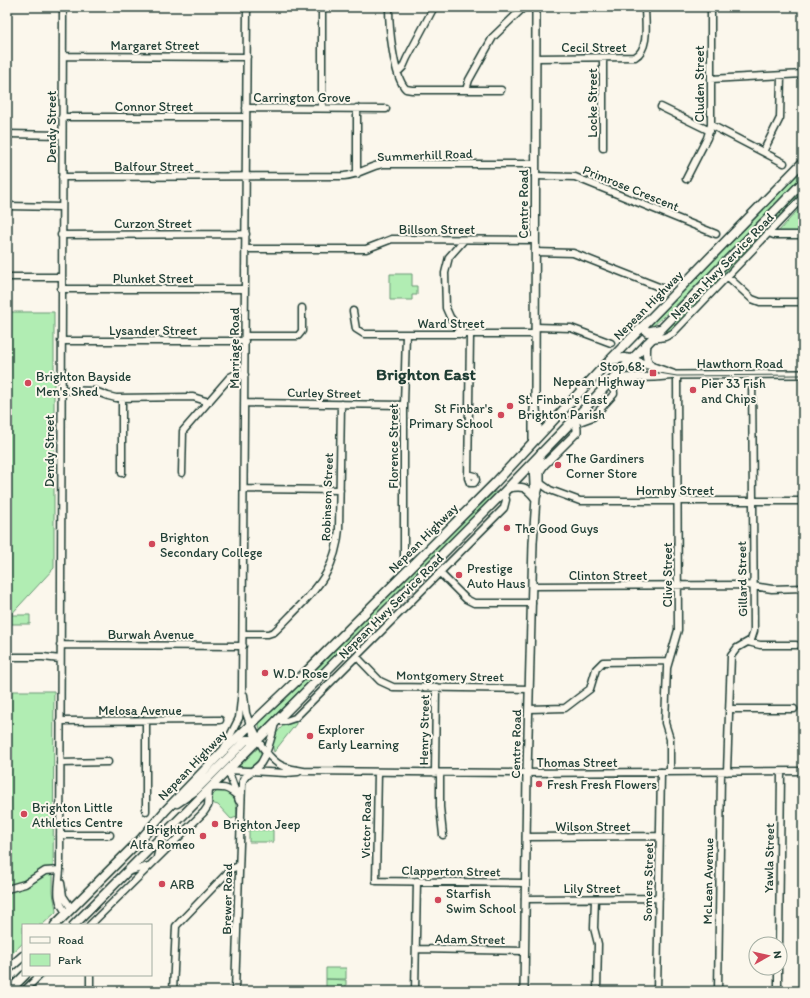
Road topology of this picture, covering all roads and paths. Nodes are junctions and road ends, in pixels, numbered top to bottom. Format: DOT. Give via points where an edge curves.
graph roads {
  1 [pos="63,7"];
  2 [pos="247,7"];
  3 [pos="322,7"];
  4 [pos="389,7"];
  5 [pos="434,7"];
  6 [pos="645,7"];
  7 [pos="710,7"];
  8 [pos="536,8"];
  9 [pos="523,9"];
  10 [pos="62,56"];
  11 [pos="247,57"];
  12 [pos="536,58"];
  13 [pos="603,58"];
  14 [pos="397,69"];
  15 [pos="803,74"];
  16 [pos="781,76"];
  17 [pos="711,79"];
  18 [pos="468,90"];
  19 [pos="501,90"];
  20 [pos="661,107"];
  21 [pos="246,108"];
  22 [pos="322,108"];
  23 [pos="358,108"];
  24 [pos="386,108"];
  25 [pos="62,117"];
  26 [pos="246,117"];
  27 [pos="710,128"];
  28 [pos="7,134"];
  29 [pos="62,135"];
  30 [pos="603,148"];
  31 [pos="763,152"];
  32 [pos="784,162"];
  33 [pos="803,162"];
  34 [pos="535,164"];
  35 [pos="358,174"];
  36 [pos="246,176"];
  37 [pos="535,176"];
  38 [pos="62,177"];
  39 [pos="686,179"];
  40 [pos="803,182"];
  41 [pos="803,197"];
  42 [pos="7,206"];
  43 [pos="61,207"];
  44 [pos="769,233"];
  45 [pos="61,234"];
  46 [pos="246,234"];
  47 [pos="716,234"];
  48 [pos="803,235"];
  49 [pos="464,240"];
  50 [pos="535,240"];
  51 [pos="246,249"];
  52 [pos="535,252"];
  53 [pos="727,276"];
  54 [pos="7,277"];
  55 [pos="61,277"];
  56 [pos="61,289"];
  57 [pos="245,289"];
  58 [pos="664,289"];
  59 [pos="803,302"];
  60 [pos="302,308"];
  61 [pos="353,311"];
  62 [pos="643,326"];
  63 [pos="661,328"];
  64 [pos="535,331"];
  65 [pos="406,334"];
  66 [pos="463,335"];
  67 [pos="470,335"];
  68 [pos="245,339"];
  69 [pos="61,341"];
  70 [pos="649,341"];
  71 [pos="611,343"];
  72 [pos="631,359"];
  73 [pos="611,360"];
  74 [pos="654,368"];
  75 [pos="803,374"];
  76 [pos="245,375"];
  77 [pos="677,375"];
  78 [pos="752,375"];
  79 [pos="614,378"];
  80 [pos="61,390"];
  81 [pos="122,398"];
  82 [pos="535,400"];
  83 [pos="209,402"];
  84 [pos="244,404"];
  85 [pos="341,404"];
  86 [pos="404,405"];
  87 [pos="575,418"];
  88 [pos="539,435"];
  89 [pos="533,442"];
  90 [pos="540,454"];
  91 [pos="533,462"];
  92 [pos="540,472"];
  93 [pos="122,473"];
  94 [pos="182,473"];
  95 [pos="468,474"];
  96 [pos="495,483"];
  97 [pos="540,483"];
  98 [pos="244,489"];
  99 [pos="340,490"];
  100 [pos="506,490"];
  101 [pos="550,490"];
  102 [pos="536,500"];
  103 [pos="803,500"];
  104 [pos="677,501"];
  105 [pos="752,501"];
  106 [pos="404,557"];
  107 [pos="440,573"];
  108 [pos="532,586"];
  109 [pos="678,586"];
  110 [pos="753,586"];
  111 [pos="803,588"];
  112 [pos="532,603"];
  113 [pos="243,634"];
  114 [pos="748,642"];
  115 [pos="60,645"];
  116 [pos="796,645"];
  117 [pos="243,646"];
  118 [pos="7,657"];
  119 [pos="60,657"];
  120 [pos="356,657"];
  121 [pos="668,661"];
  122 [pos="436,687"];
  123 [pos="529,689"];
  124 [pos="242,690"];
  125 [pos="529,709"];
  126 [pos="729,709"];
  127 [pos="794,709"];
  128 [pos="240,711"];
  129 [pos="220,720"];
  130 [pos="60,721"];
  131 [pos="146,721"];
  132 [pos="276,722"];
  133 [pos="248,726"];
  134 [pos="258,740"];
  135 [pos="222,751"];
  136 [pos="266,751"];
  137 [pos="225,761"];
  138 [pos="108,762"];
  139 [pos="60,763"];
  140 [pos="228,770"];
  141 [pos="304,771"];
  142 [pos="803,771"];
  143 [pos="250,772"];
  144 [pos="378,772"];
  145 [pos="661,772"];
  146 [pos="670,772"];
  147 [pos="724,772"];
  148 [pos="781,772"];
  149 [pos="438,773"];
  150 [pos="527,773"];
  151 [pos="207,787"];
  152 [pos="238,798"];
  153 [pos="240,807"];
  154 [pos="167,808"];
  155 [pos="146,811"];
  156 [pos="110,834"];
  157 [pos="60,835"];
  158 [pos="443,835"];
  159 [pos="163,836"];
  160 [pos="660,836"];
  161 [pos="526,837"];
  162 [pos="153,863"];
  163 [pos="239,869"];
  164 [pos="60,871"];
  165 [pos="127,872"];
  166 [pos="376,880"];
  167 [pos="417,881"];
  168 [pos="525,883"];
  169 [pos="7,889"];
  170 [pos="91,890"];
  171 [pos="104,895"];
  172 [pos="659,898"];
  173 [pos="525,899"];
  174 [pos="595,899"];
  175 [pos="69,911"];
  176 [pos="77,922"];
  177 [pos="56,924"];
  178 [pos="91,924"];
  179 [pos="779,936"];
  180 [pos="416,949"];
  181 [pos="524,951"];
  182 [pos="22,957"];
  183 [pos="7,970"];
  184 [pos="24,976"];
  185 [pos="39,976"];
  186 [pos="90,976"];
  187 [pos="778,976"];
  188 [pos="9,991"];
  189 [pos="24,991"];
  190 [pos="90,991"];
  191 [pos="173,991"];
  192 [pos="236,991"];
  193 [pos="415,991"];
  194 [pos="524,991"];
  195 [pos="597,991"];
  196 [pos="657,991"];
  197 [pos="718,991"];
  198 [pos="778,991"];
  1 -- 10 [label="street, Dendy Street"];
  2 -- 11 [label="street, Marriage Road"];
  3 -- 22 [label="street"];
  4 -- 14 [label="street" via="389,28"];
  5 -- 14 [label="street" via="407,58"];
  6 -- 13 [label="street, Cecil Street" via="643,50 635,57"];
  7 -- 17 [label="street, Cluden Street"];
  8 -- 9 [label="street"];
  8 -- 12 [label="main road, Centre Road"];
  9 -- 18 [label="street" via="493,37 468,83"];
  10 -- 11 [label="street, Margaret Street"];
  10 -- 25 [label="street, Dendy Street"];
  11 -- 21 [label="street, Marriage Road"];
  12 -- 13 [label="street, Cecil Street"];
  12 -- 34 [label="main road, Centre Road"];
  13 -- 30 [label="street, Locke Street"];
  14 -- 18 [label="street" via="404,87 409,90"];
  15 -- 16 [label="street"];
  16 -- 17 [label="street"];
  16 -- 31 [label="street" via="780,118"];
  17 -- 27 [label="street, Cluden Street"];
  18 -- 19 [label="street"];
  20 -- 27 [label="street"];
  21 -- 22 [label="street, Carrington Grove"];
  21 -- 26 [label="street, Marriage Road"];
  22 -- 23 [label="street, Carrington Grove"];
  23 -- 24 [label="street, Carrington Grove"];
  23 -- 35 [label="street, Carrington Grove"];
  25 -- 26 [label="street, Connor Street"];
  25 -- 29 [label="street, Dendy Street"];
  26 -- 36 [label="street, Marriage Road"];
  27 -- 31 [label="street"];
  27 -- 39 [label="street, Cluden Street"];
  28 -- 29 [label="street"];
  29 -- 38 [label="street, Dendy Street"];
  31 -- 32 [label="street"];
  33 -- 62 [label="highway, Nepean Highway"];
  34 -- 35 [label="street, Summerhill Road" via="383,164"];
  34 -- 37 [label="main road, Centre Road"];
  35 -- 36 [label="street, Summerhill Road"];
  36 -- 38 [label="street, Balfour Street"];
  36 -- 46 [label="street, Marriage Road"];
  37 -- 47 [label="street, Primrose Crescent" via="575,177"];
  37 -- 50 [label="main road, Centre Road"];
  38 -- 43 [label="street, Dendy Street"];
  40 -- 63 [label="highway, Nepean Highway"];
  41 -- 44 [label="street, Nepean Hwy Service Road"];
  42 -- 43 [label="street"];
  43 -- 45 [label="street, Dendy Street"];
  44 -- 48 [label="street"];
  44 -- 53 [label="street, Nepean Hwy Service Road"];
  45 -- 46 [label="street, Curzon Street"];
  45 -- 55 [label="street, Dendy Street"];
  46 -- 51 [label="street, Marriage Road"];
  49 -- 50 [label="street, Billson Street"];
  49 -- 51 [label="street, Billson Street" via="390,240 366,249"];
  49 -- 66 [label="street" via="449,257 446,273 446,308"];
  50 -- 52 [label="main road, Centre Road"];
  51 -- 57 [label="street, Marriage Road"];
  52 -- 58 [label="street" via="572,252"];
  52 -- 64 [label="main road, Centre Road"];
  53 -- 59 [label="street" via="754,301"];
  53 -- 70 [label="street, Nepean Hwy Service Road" via="672,334"];
  54 -- 55 [label="street"];
  55 -- 56 [label="street, Dendy Street"];
  56 -- 57 [label="street, Plunket Street"];
  56 -- 69 [label="street, Dendy Street"];
  57 -- 68 [label="street, Marriage Road"];
  60 -- 68 [label="street, Lysander Street" via="302,331 298,336"];
  61 -- 65 [label="street, Ward Street" via="356,329 361,333"];
  62 -- 63 [label="highway" via="647,332"];
  62 -- 73 [label="highway, Nepean Highway"];
  63 -- 70 [label="highway, Nepean Highway"];
  64 -- 67 [label="street, Ward Street"];
  64 -- 71 [label="street, Ward Street" via="571,328"];
  64 -- 82 [label="main road, Centre Road"];
  65 -- 66 [label="street, Ward Street"];
  65 -- 86 [label="street, Florence Street"];
  66 -- 67 [label="street, Ward Street"];
  67 -- 95 [label="street"];
  68 -- 69 [label="street, Lysander Street"];
  68 -- 76 [label="street, Marriage Road"];
  69 -- 80 [label="street, Dendy Street"];
  70 -- 72 [label="highway, Nepean Highway"];
  70 -- 74 [label="main road" via="646,356"];
  72 -- 73 [label="highway"];
  72 -- 74 [label="main road, Hawthorn Road"];
  72 -- 79 [label="highway, Nepean Highway"];
  73 -- 88 [label="highway, Nepean Highway"];
  74 -- 77 [label="main road, Hawthorn Road"];
  75 -- 78 [label="main road, Hawthorn Road"];
  76 -- 83 [label="street" via="230,377"];
  76 -- 84 [label="street, Marriage Road"];
  77 -- 78 [label="main road, Hawthorn Road"];
  77 -- 79 [label="main road, Hawthorn Road"];
  77 -- 104 [label="street, Clive Street"];
  78 -- 105 [label="street, Gillard Street"];
  79 -- 87 [label="highway, Nepean Highway"];
  79 -- 87 [label="street" via="614,394 593,417 582,421"];
  80 -- 81 [label="street" via="95,391"];
  80 -- 115 [label="street, Dendy Street"];
  81 -- 83 [label="street" via="193,398"];
  81 -- 93 [label="street"];
  82 -- 88 [label="main road, Centre Road"];
  82 -- 89 [label="main road, Centre Road"];
  83 -- 94 [label="street" via="183,431"];
  84 -- 85 [label="street, Curley Street"];
  84 -- 98 [label="street, Marriage Road"];
  85 -- 86 [label="street, Curley Street"];
  85 -- 99 [label="street, Robinson Street"];
  86 -- 106 [label="street, Florence Street"];
  87 -- 90 [label="highway, Nepean Highway"];
  87 -- 92 [label="main road" via="577,432"];
  88 -- 89 [label="highway, Nepean Highway"];
  88 -- 90 [label="highway, Centre Road"];
  89 -- 91 [label="highway, Centre Road"];
  89 -- 96 [label="highway, Nepean Highway"];
  90 -- 91 [label="highway, Nepean Highway"];
  90 -- 92 [label="main road, Centre Road"];
  91 -- 100 [label="highway, Nepean Highway"];
  91 -- 102 [label="main road, Centre Road"];
  92 -- 97 [label="main road, Centre Road"];
  96 -- 100 [label="highway"];
  96 -- 133 [label="highway, Nepean Highway" via="305,673"];
  97 -- 101 [label="street, Hornby Street"];
  97 -- 102 [label="main road, Centre Road"];
  98 -- 99 [label="street"];
  98 -- 113 [label="street, Marriage Road"];
  99 -- 113 [label="street, Robinson Street" via="337,547 332,563 320,584 273,633"];
  100 -- 102 [label="main road" via="524,488"];
  100 -- 107 [label="street, Nepean Hwy Service Road" via="504,508"];
  100 -- 132 [label="highway, Nepean Highway"];
  101 -- 102 [label="street" via="541,492"];
  101 -- 104 [label="street, Hornby Street" via="580,502"];
  102 -- 108 [label="main road, Centre Road"];
  103 -- 105 [label="street, Hornby Street"];
  104 -- 105 [label="street, Hornby Street"];
  104 -- 109 [label="street, Clive Street"];
  105 -- 110 [label="street, Gillard Street"];
  107 -- 112 [label="street" via="466,599 474,603"];
  107 -- 120 [label="street, Nepean Hwy Service Road"];
  108 -- 109 [label="street, Clinton Street"];
  108 -- 112 [label="main road, Centre Road"];
  109 -- 110 [label="street, Clinton Street"];
  109 -- 121 [label="street, Clive Street" via="677,634"];
  110 -- 111 [label="street, Clinton Street" via="772,589"];
  110 -- 114 [label="street, Gillard Street" via="754,631"];
  112 -- 123 [label="main road, Centre Road"];
  113 -- 117 [label="street, Marriage Road"];
  114 -- 116 [label="street" via="760,645"];
  114 -- 126 [label="street" via="737,648 731,656"];
  115 -- 117 [label="street, Burwah Avenue"];
  115 -- 119 [label="street, Dendy Street"];
  117 -- 124 [label="street, Marriage Road"];
  118 -- 119 [label="street"];
  119 -- 130 [label="street, Dendy Street"];
  120 -- 122 [label="street, Montgomery Street" via="380,681 390,686"];
  120 -- 132 [label="street, Nepean Hwy Service Road" via="296,717"];
  121 -- 125 [label="street" via="603,662 596,669 590,689 565,708"];
  121 -- 146 [label="street, Clive Street" via="665,723 670,739"];
  122 -- 123 [label="street, Montgomery Street"];
  122 -- 149 [label="street, Henry Street"];
  123 -- 125 [label="main road, Centre Road"];
  124 -- 128 [label="street, Marriage Road"];
  124 -- 133 [label="street, Marriage Road"];
  125 -- 150 [label="main road, Centre Road"];
  126 -- 127 [label="street"];
  126 -- 147 [label="street"];
  128 -- 133 [label="street" via="241,719"];
  128 -- 135 [label="street, Marriage Road"];
  129 -- 131 [label="street, Melosa Avenue"];
  130 -- 131 [label="street, Melosa Avenue"];
  130 -- 139 [label="street, Dendy Street"];
  131 -- 155 [label="street"];
  132 -- 134 [label="highway, Nepean Highway"];
  132 -- 136 [label="street, Brewer Road"];
  133 -- 134 [label="highway"];
  133 -- 135 [label="highway, Nepean Highway"];
  134 -- 136 [label="street, Thomas Street"];
  134 -- 137 [label="highway" via="247,740"];
  134 -- 140 [label="highway, Nepean Highway"];
  135 -- 137 [label="highway"];
  135 -- 154 [label="highway, Nepean Highway"];
  136 -- 141 [label="street, Thomas Street" via="281,766"];
  136 -- 143 [label="street, Brewer Road" via="260,764"];
  137 -- 140 [label="highway"];
  137 -- 151 [label="highway"];
  138 -- 139 [label="street"];
  139 -- 157 [label="street, Dendy Street"];
  140 -- 143 [label="street, Thomas Street"];
  140 -- 151 [label="highway, Nepean Highway"];
  140 -- 152 [label="street, Brewer Road"];
  141 -- 143 [label="street, Thomas Street"];
  141 -- 144 [label="street, Thomas Street"];
  142 -- 148 [label="street, Thomas Street"];
  143 -- 153 [label="street, Brewer Road" via="242,782"];
  144 -- 149 [label="street, Thomas Street"];
  144 -- 166 [label="street, Victor Road"];
  145 -- 146 [label="street, Thomas Street"];
  145 -- 150 [label="street, Thomas Street"];
  145 -- 160 [label="street, Somers Street"];
  146 -- 147 [label="street, Thomas Street"];
  147 -- 148 [label="street, Thomas Street"];
  147 -- 197 [label="street, McLean Avenue"];
  148 -- 179 [label="street, Yawla Street"];
  149 -- 150 [label="street, Thomas Street"];
  149 -- 158 [label="street, Henry Street"];
  150 -- 161 [label="main road, Centre Road"];
  151 -- 152 [label="street" via="227,788"];
  151 -- 154 [label="highway"];
  151 -- 159 [label="highway, Nepean Highway"];
  151 -- 162 [label="street" via="207,808"];
  152 -- 153 [label="street, Brewer Road"];
  153 -- 163 [label="street, Brewer Road"];
  154 -- 170 [label="highway, Nepean Highway"];
  156 -- 157 [label="street"];
  157 -- 164 [label="street, Dendy Street"];
  159 -- 162 [label="street"];
  159 -- 165 [label="highway, Nepean Highway"];
  160 -- 161 [label="street, Wilson Street"];
  160 -- 172 [label="street, Somers Street"];
  161 -- 168 [label="main road, Centre Road"];
  162 -- 165 [label="street" via="145,868"];
  162 -- 178 [label="street"];
  163 -- 191 [label="street" via="229,872 176,926"];
  163 -- 192 [label="street, Brewer Road"];
  164 -- 169 [label="street" via="45,871 25,884"];
  164 -- 175 [label="street, Dendy Street" via="58,897 61,906"];
  165 -- 171 [label="highway, Nepean Highway"];
  166 -- 167 [label="street, Clapperton Street"];
  167 -- 168 [label="street, Clapperton Street"];
  167 -- 180 [label="street"];
  168 -- 173 [label="main road, Centre Road"];
  170 -- 171 [label="highway"];
  170 -- 175 [label="highway, Nepean Highway"];
  171 -- 176 [label="highway, Nepean Highway"];
  172 -- 174 [label="street, Lily Street"];
  172 -- 196 [label="street, Somers Street"];
  173 -- 174 [label="street, Lily Street"];
  173 -- 181 [label="main road, Centre Road"];
  174 -- 195 [label="street" via="594,931 598,944"];
  175 -- 176 [label="highway"];
  175 -- 177 [label="highway, Nepean Highway"];
  180 -- 181 [label="street, Adam Street"];
  180 -- 193 [label="street"];
  181 -- 194 [label="main road, Centre Road"];
  182 -- 183 [label="highway"];
  184 -- 188 [label="highway"];
  185 -- 189 [label="street"];
  186 -- 190 [label="street"];
  187 -- 198 [label="street"];
}
